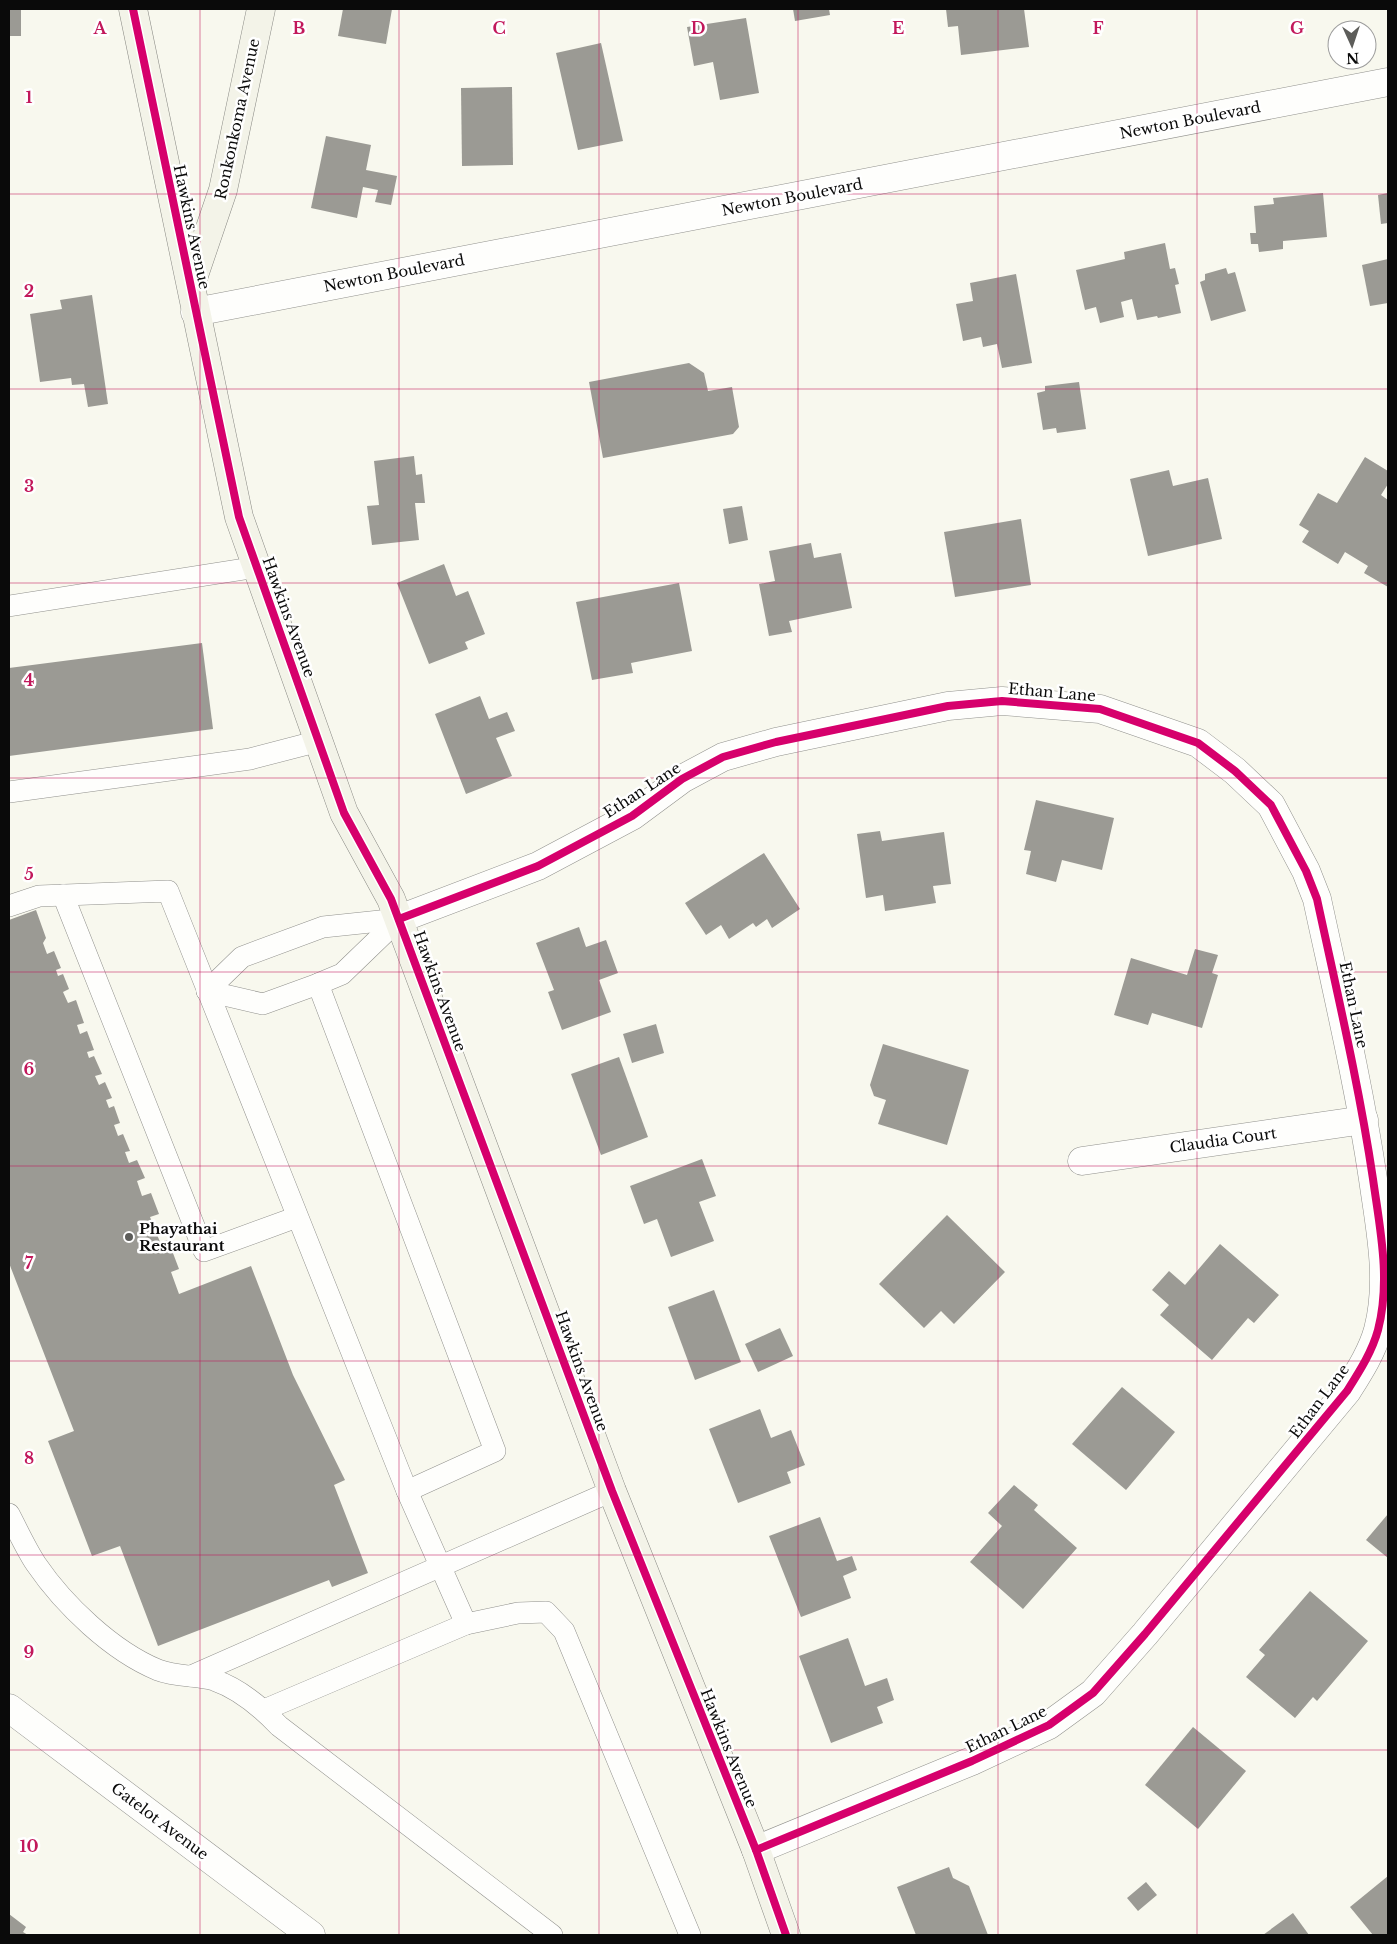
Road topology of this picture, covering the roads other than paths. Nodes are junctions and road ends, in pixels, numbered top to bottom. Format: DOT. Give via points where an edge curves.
graph roads {
  1 [pos="133,9"];
  2 [pos="261,9"];
  3 [pos="1388,82"];
  4 [pos="193,298"];
  5 [pos="257,567"];
  6 [pos="9,606"];
  7 [pos="319,741"];
  8 [pos="9,792"];
  9 [pos="63,895"];
  10 [pos="9,906"];
  11 [pos="398,919"];
  12 [pos="318,984"];
  13 [pos="207,991"];
  14 [pos="1364,1120"];
  15 [pos="1082,1161"];
  16 [pos="297,1217"];
  17 [pos="407,1491"];
  18 [pos="612,1491"];
  19 [pos="9,1514"];
  20 [pos="442,1567"];
  21 [pos="466,1624"];
  22 [pos="191,1676"];
  23 [pos="9,1708"];
  24 [pos="264,1710"];
  25 [pos="756,1850"];
  26 [pos="311,1935"];
  27 [pos="552,1935"];
  28 [pos="690,1935"];
  29 [pos="786,1935"];
  1 -- 4 [label="street, Hawkins Avenue"];
  2 -- 4 [label="street, Ronkonkoma Avenue" via="224,190"];
  3 -- 4 [label="street, Newton Boulevard"];
  4 -- 5 [label="street, Hawkins Avenue" via="239,517"];
  5 -- 6 [label="lane"];
  5 -- 7 [label="street, Hawkins Avenue"];
  7 -- 8 [label="lane" via="250,759"];
  7 -- 11 [label="street, Hawkins Avenue" via="344,813 391,898"];
  9 -- 10 [label="lane" via="39,896"];
  9 -- 13 [label="lane" via="168,891"];
  9 -- 16 [label="lane" via="204,1251"];
  11 -- 12 [label="lane" via="342,974"];
  11 -- 13 [label="lane" via="323,927 242,957"];
  11 -- 14 [label="street, Ethan Lane" via="538,866 632,816 682,779 723,757 776,742 948,706 1002,701 1100,709 1198,743 1235,771 1271,805 1318,899"];
  11 -- 18 [label="street, Hawkins Avenue"];
  12 -- 13 [label="lane" via="262,1004"];
  12 -- 17 [label="lane" via="495,1451"];
  13 -- 16 [label="lane"];
  14 -- 15 [label="street, Claudia Court"];
  14 -- 25 [label="street, Ethan Lane" via="1384,1255 1378,1330 1369,1353 1347,1391 1164,1611 1093,1693 1049,1725 972,1761"];
  16 -- 17 [label="lane"];
  17 -- 20 [label="lane"];
  18 -- 20 [label="lane"];
  18 -- 25 [label="street, Hawkins Avenue"];
  19 -- 22 [label="lane" via="35,1563 63,1600 115,1646 159,1670"];
  20 -- 21 [label="lane"];
  20 -- 22 [label="lane"];
  21 -- 24 [label="lane"];
  21 -- 28 [label="lane" via="518,1613 546,1612 564,1631"];
  22 -- 24 [label="lane" via="214,1680 246,1696"];
  23 -- 26 [label="street, Gatelot Avenue"];
  24 -- 27 [label="lane" via="279,1726"];
  25 -- 29 [label="street, Hawkins Avenue"];
}
